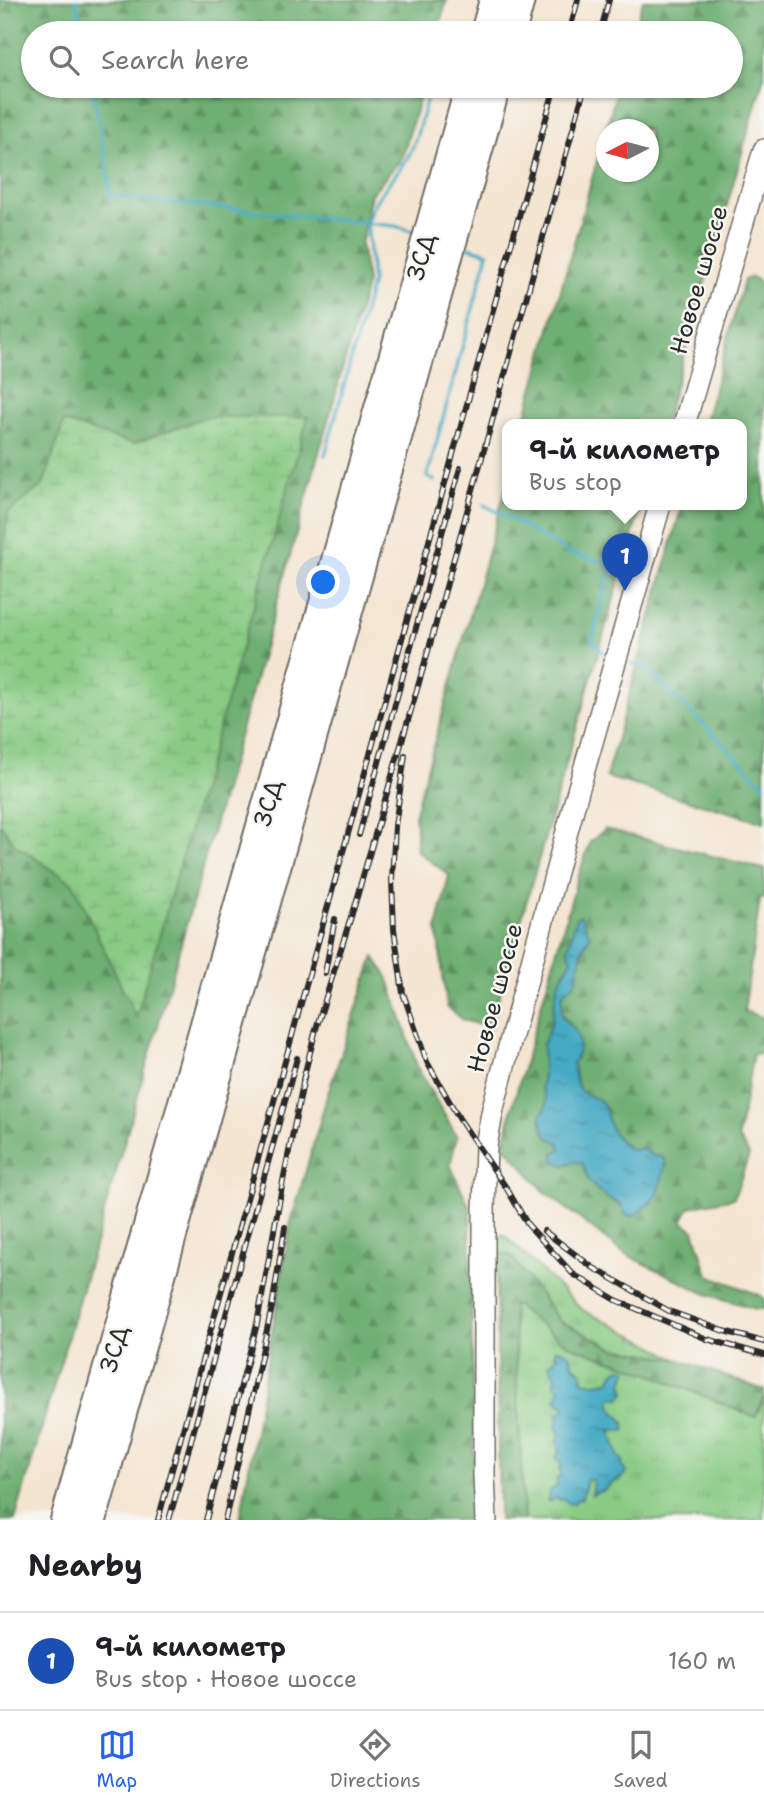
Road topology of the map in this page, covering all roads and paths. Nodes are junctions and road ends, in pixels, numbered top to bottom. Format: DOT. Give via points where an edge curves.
graph roads {
  1 [pos="494,0"];
  2 [pos="520,0"];
  3 [pos="488,21"];
  4 [pos="514,21"];
  5 [pos="468,98"];
  6 [pos="492,98"];
  7 [pos="764,150"];
  8 [pos="439,239"];
  9 [pos="686,419"];
  10 [pos="659,510"];
  11 [pos="65,1520"];
  12 [pos="92,1520"];
  13 [pos="486,1520"];
  1 -- 3 [label="highway"];
  2 -- 4 [label="highway"];
  5 -- 8 [label="highway, ЗСД"];
  6 -- 8 [label="highway, ЗСД"];
  7 -- 9 [label="main road, Новое шоссе"];
  8 -- 11 [label="highway, ЗСД"];
  8 -- 12 [label="highway, ЗСД"];
  10 -- 13 [label="main road, Новое шоссе" via="572,811 486,1146"];
}
